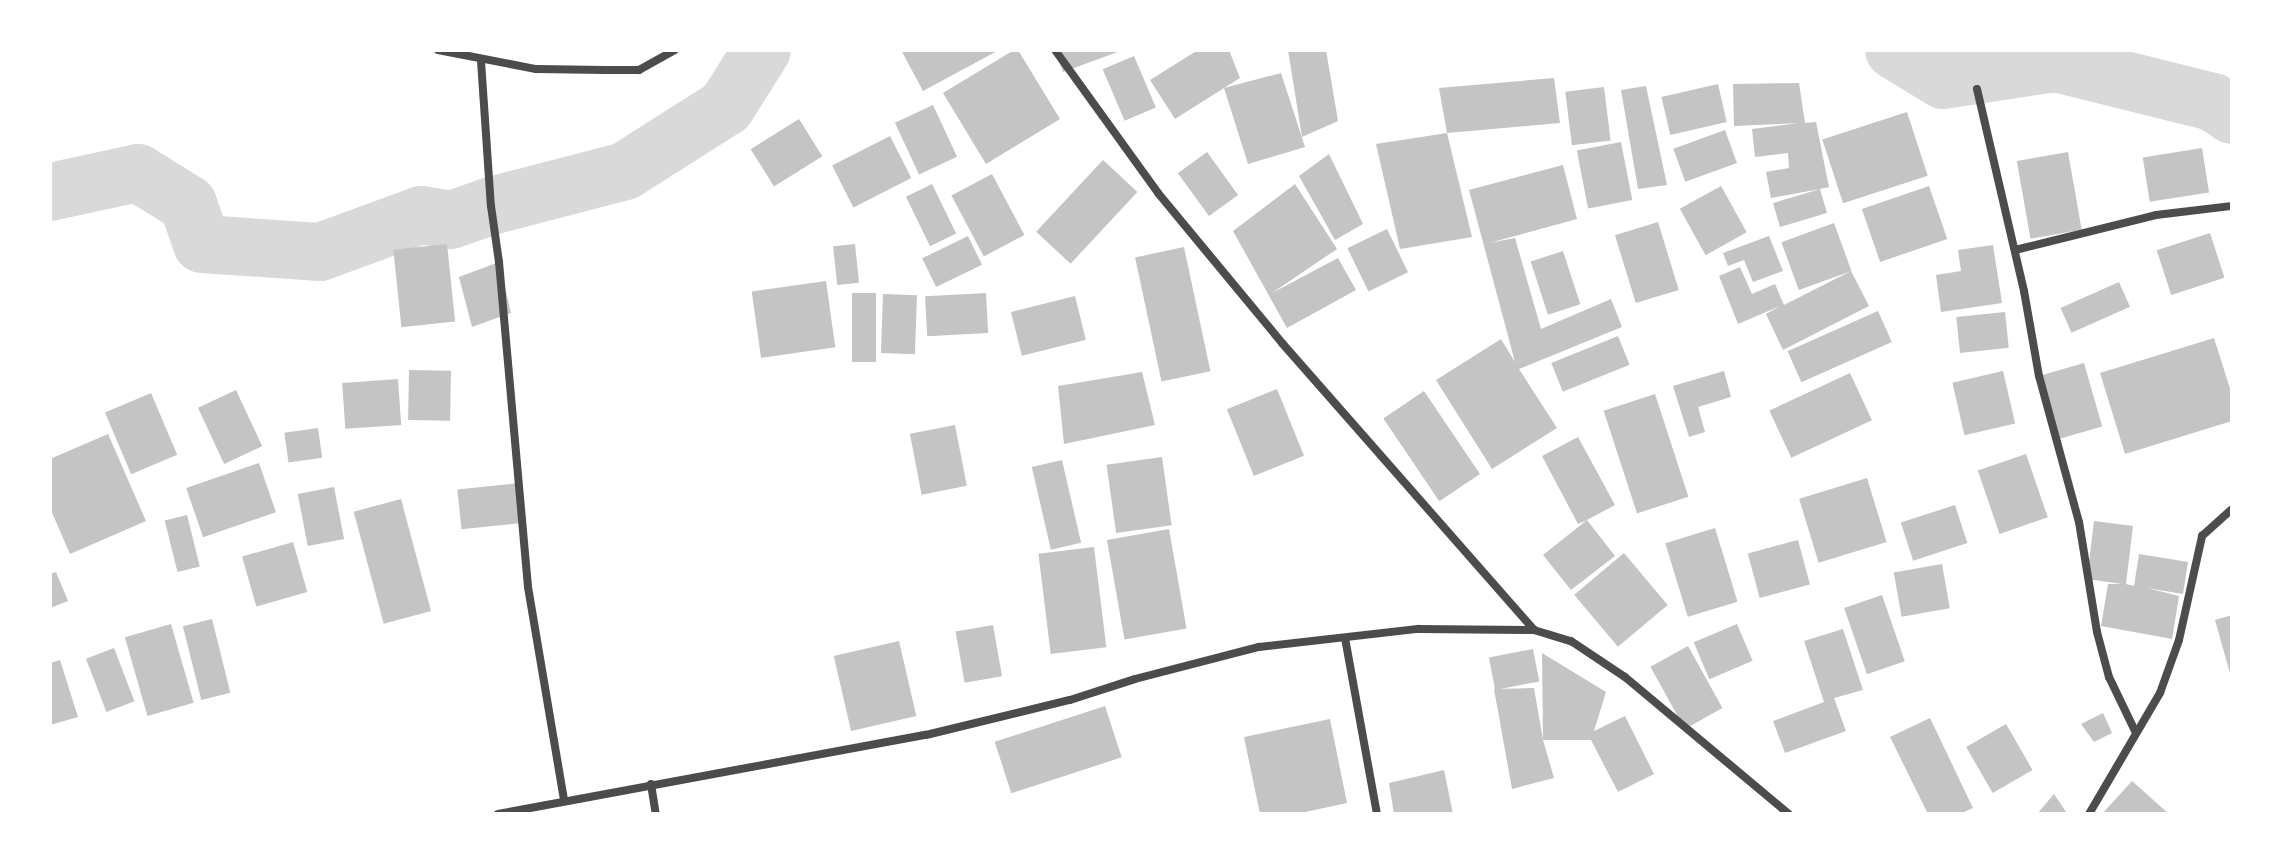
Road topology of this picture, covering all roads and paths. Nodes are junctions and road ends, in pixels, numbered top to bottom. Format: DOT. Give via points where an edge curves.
graph roads {
  1 [pos="438,50"];
  2 [pos="675,50"];
  3 [pos="1055,50"];
  4 [pos="481,61"];
  5 [pos="1977,89"];
  6 [pos="2232,206"];
  7 [pos="2015,250"];
  8 [pos="2232,509"];
  9 [pos="1534,630"];
  10 [pos="1345,638"];
  11 [pos="2135,731"];
  12 [pos="651,784"];
  13 [pos="564,800"];
  14 [pos="498,814"];
  15 [pos="656,814"];
  16 [pos="1377,814"];
  17 [pos="1789,814"];
  18 [pos="2089,814"];
  1 -- 4 [label="street"];
  2 -- 4 [label="street" via="639,70 536,69"];
  3 -- 9 [label="street" via="1158,193"];
  4 -- 13 [label="street" via="528,587"];
  5 -- 7 [label="street"];
  6 -- 7 [label="street" via="2156,215"];
  7 -- 11 [label="street" via="2051,427 2079,522 2101,647"];
  8 -- 11 [label="street" via="2202,536 2179,640 2160,693"];
  9 -- 10 [label="street" via="1418,629"];
  9 -- 17 [label="street" via="1571,641 1625,677"];
  10 -- 12 [label="street" via="1259,647 926,735"];
  10 -- 16 [label="street"];
  11 -- 18 [label="street"];
  12 -- 13 [label="street"];
  12 -- 15 [label="street"];
  13 -- 14 [label="street"];
}
